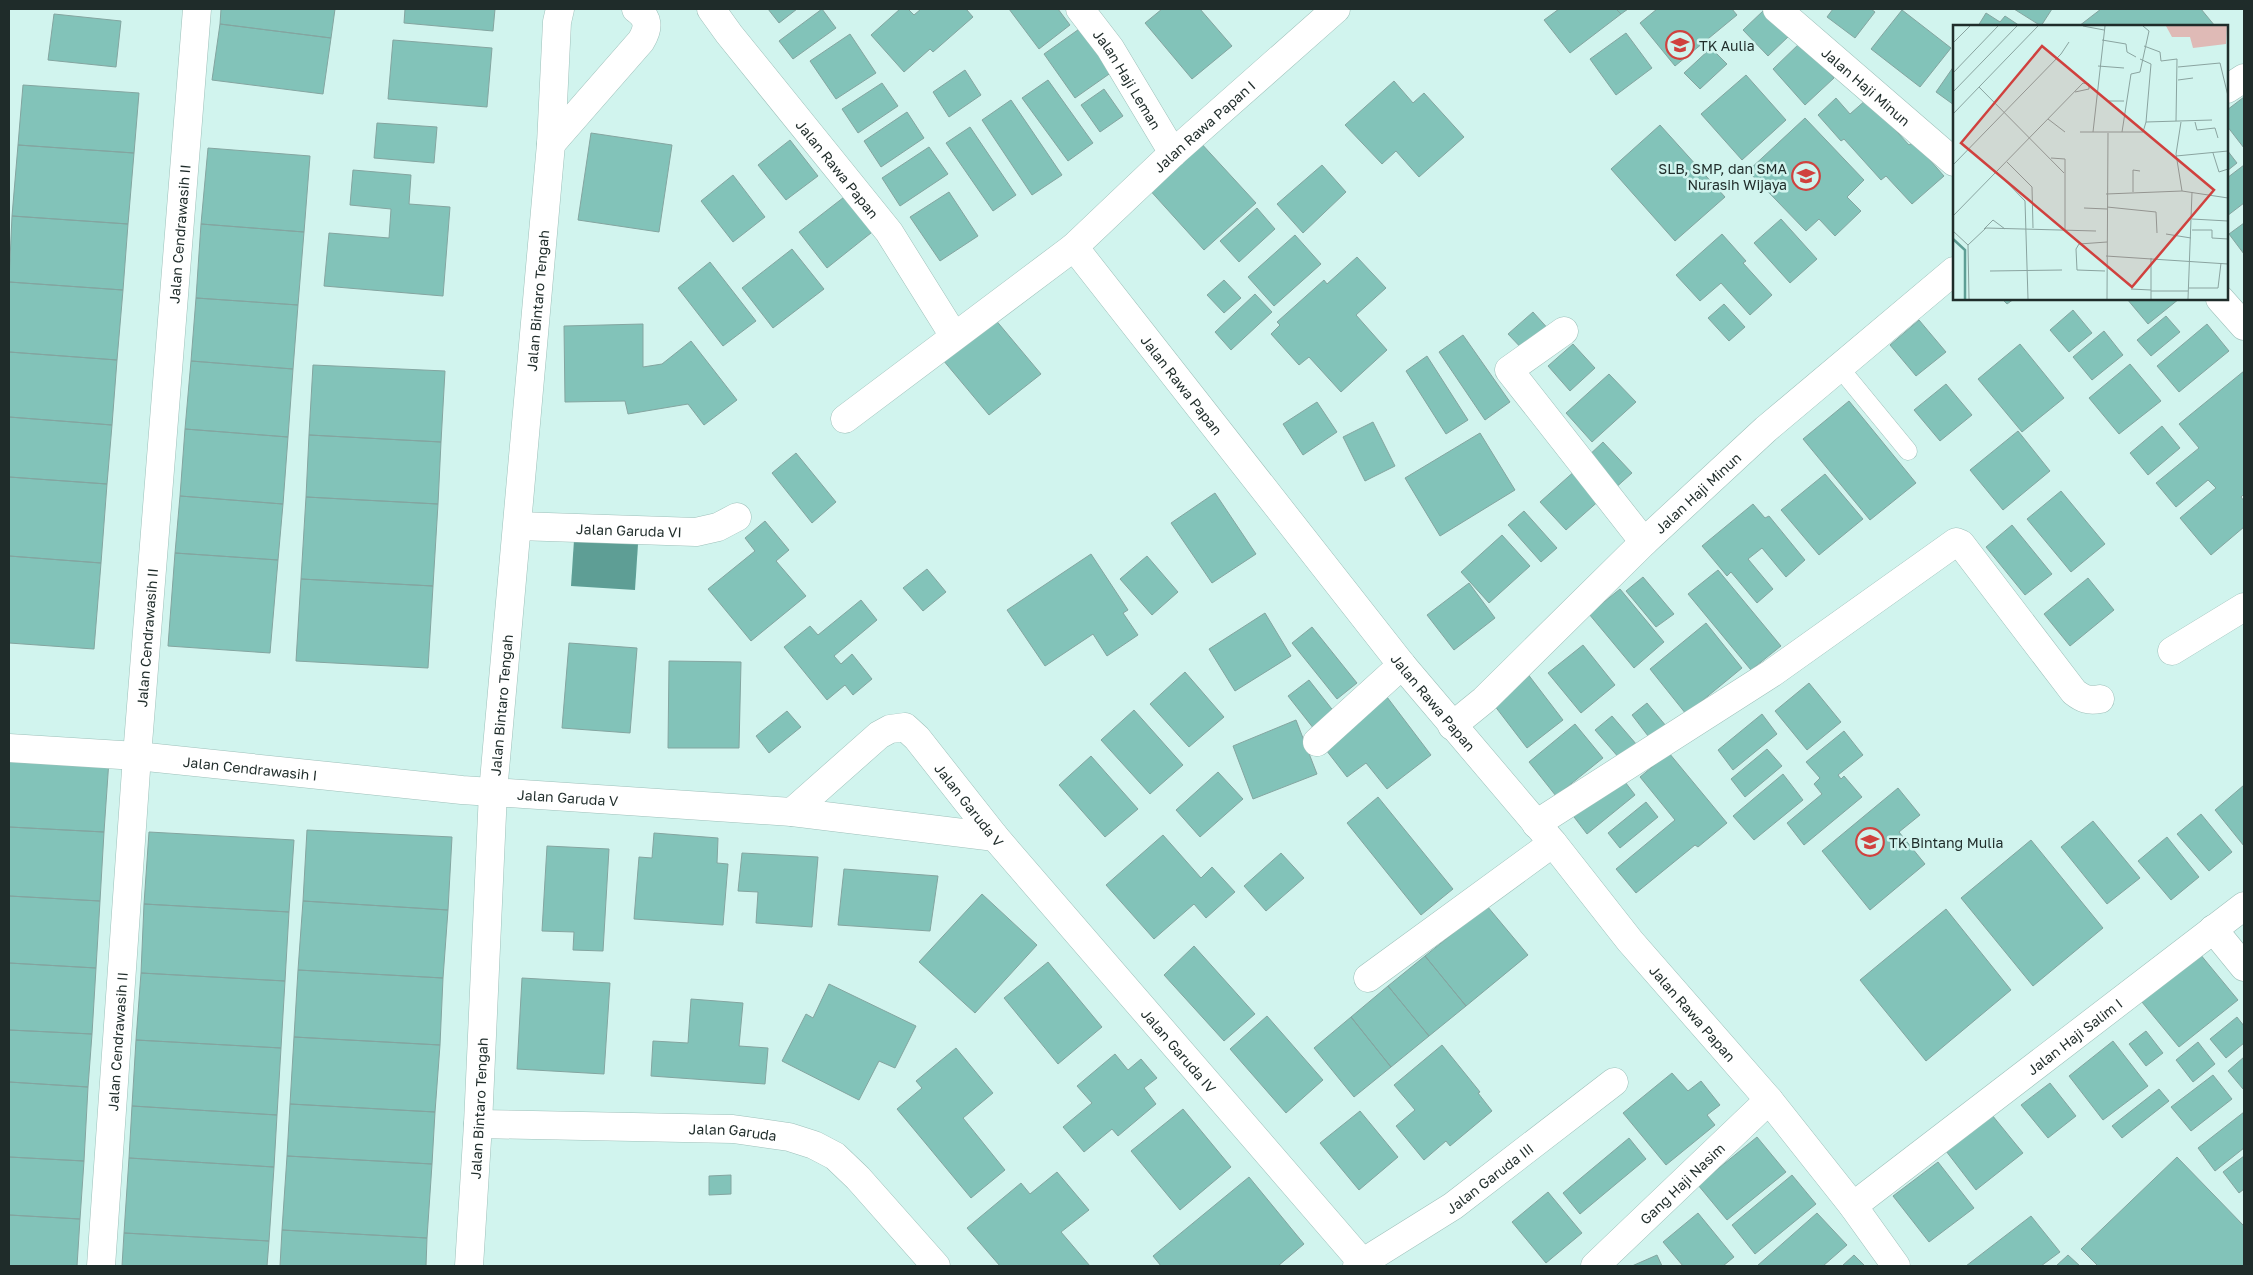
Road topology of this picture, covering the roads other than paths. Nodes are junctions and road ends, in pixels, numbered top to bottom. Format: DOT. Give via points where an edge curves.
graph roads {
  1 [pos="197,9"];
  2 [pos="560,9"];
  3 [pos="636,9"];
  4 [pos="710,9"];
  5 [pos="1080,9"];
  6 [pos="1336,9"];
  7 [pos="1777,9"];
  8 [pos="2244,78"];
  9 [pos="2228,87"];
  10 [pos="551,144"];
  11 [pos="1173,153"];
  12 [pos="1953,161"];
  13 [pos="1074,247"];
  14 [pos="1953,272"];
  15 [pos="2221,300"];
  16 [pos="2244,326"];
  17 [pos="1564,331"];
  18 [pos="954,336"];
  19 [pos="1839,368"];
  20 [pos="845,419"];
  21 [pos="1908,451"];
  22 [pos="737,517"];
  23 [pos="518,526"];
  24 [pos="1644,542"];
  25 [pos="2244,607"];
  26 [pos="2172,651"];
  27 [pos="1402,665"];
  28 [pos="2100,700"];
  29 [pos="1452,726"];
  30 [pos="1317,742"];
  31 [pos="9,748"];
  32 [pos="136,756"];
  33 [pos="493,792"];
  34 [pos="792,812"];
  35 [pos="1545,833"];
  36 [pos="995,837"];
  37 [pos="2244,906"];
  38 [pos="2213,929"];
  39 [pos="2244,967"];
  40 [pos="1368,978"];
  41 [pos="1614,1082"];
  42 [pos="1769,1100"];
  43 [pos="478,1124"];
  44 [pos="1854,1206"];
  45 [pos="1360,1264"];
  46 [pos="101,1266"];
  47 [pos="469,1266"];
  48 [pos="936,1266"];
  49 [pos="1595,1266"];
  50 [pos="1896,1266"];
  1 -- 32 [label="street, Jalan Cendrawasih II"];
  2 -- 10 [label="street, Jalan Bintaro Tengah"];
  3 -- 10 [label="street" via="648,23 641,42"];
  4 -- 18 [label="street, Jalan Rawa Papan" via="889,232"];
  5 -- 11 [label="street, Jalan Haji Leman" via="1110,48"];
  6 -- 11 [label="street, Jalan Rawa Papan I"];
  7 -- 12 [label="street, Jalan Haji Minun"];
  8 -- 9 [label="street"];
  10 -- 23 [label="street, Jalan Bintaro Tengah"];
  11 -- 13 [label="street, Jalan Rawa Papan I"];
  13 -- 18 [label="street"];
  13 -- 27 [label="street, Jalan Rawa Papan"];
  14 -- 19 [label="street, Jalan Haji Minun"];
  15 -- 16 [label="street"];
  17 -- 24 [label="street" via="1509,370"];
  18 -- 20 [label="street"];
  19 -- 21 [label="lane"];
  19 -- 24 [label="street, Jalan Haji Minun" via="1766,429"];
  22 -- 23 [label="street, Jalan Garuda VI" via="718,527 696,532"];
  23 -- 33 [label="street, Jalan Bintaro Tengah"];
  24 -- 29 [label="street, Jalan Haji Minun" via="1484,700"];
  25 -- 26 [label="street"];
  27 -- 29 [label="street, Jalan Rawa Papan"];
  27 -- 30 [label="street"];
  28 -- 35 [label="street" via="2082,699 2074,692 1961,544 1956,542"];
  29 -- 35 [label="street, Jalan Rawa Papan"];
  31 -- 32 [label="street, Jalan Cendrawasih I"];
  32 -- 33 [label="street, Jalan Cendrawasih I"];
  32 -- 46 [label="street, Jalan Cendrawasih II"];
  33 -- 34 [label="street, Jalan Garuda V"];
  33 -- 43 [label="street, Jalan Bintaro Tengah"];
  34 -- 36 [label="street, Jalan Garuda V"];
  34 -- 36 [label="street, Jalan Garuda V" via="879,735 905,727"];
  35 -- 40 [label="street"];
  35 -- 42 [label="street, Jalan Rawa Papan" via="1630,940"];
  36 -- 45 [label="street, Jalan Garuda IV"];
  37 -- 38 [label="street, Jalan Haji Salim I"];
  38 -- 39 [label="street"];
  38 -- 44 [label="street, Jalan Haji Salim I"];
  41 -- 45 [label="street, Jalan Garuda III" via="1453,1206"];
  42 -- 44 [label="street, Jalan Rawa Papan"];
  42 -- 49 [label="street, Gang Haji Nasim"];
  43 -- 47 [label="street, Jalan Bintaro Tengah"];
  43 -- 48 [label="street, Jalan Garuda" via="733,1130 789,1137 835,1156"];
  44 -- 50 [label="street, Jalan Rawa Papan"];
}
